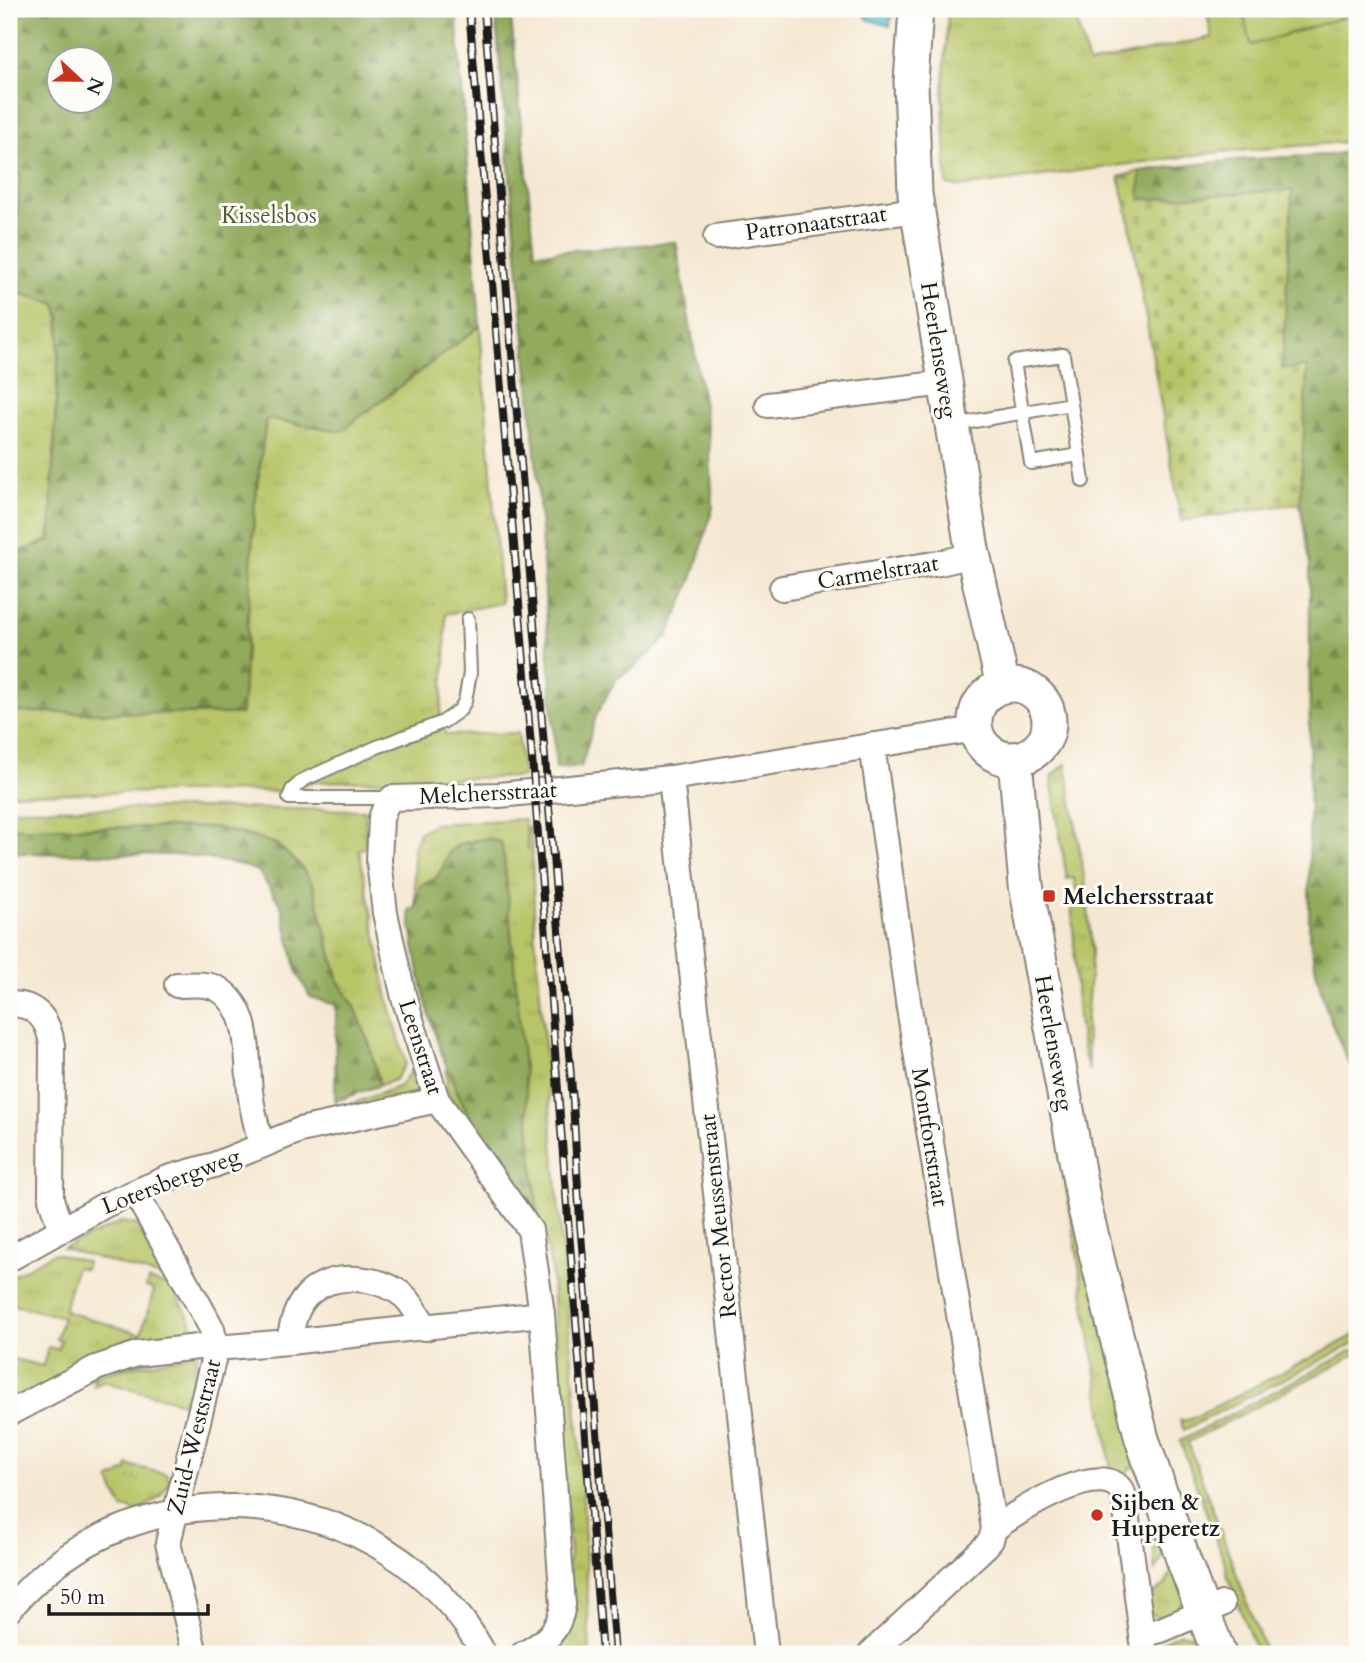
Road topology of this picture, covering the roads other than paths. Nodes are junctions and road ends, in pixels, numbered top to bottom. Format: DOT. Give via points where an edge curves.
graph roads {
  1 [pos="916,9"];
  2 [pos="917,210"];
  3 [pos="716,237"];
  4 [pos="944,383"];
  5 [pos="1071,404"];
  6 [pos="768,405"];
  7 [pos="1023,413"];
  8 [pos="951,425"];
  9 [pos="1079,455"];
  10 [pos="1083,481"];
  11 [pos="974,555"];
  12 [pos="782,587"];
  13 [pos="468,618"];
  14 [pos="1003,687"];
  15 [pos="976,729"];
  16 [pos="872,745"];
  17 [pos="1015,759"];
  18 [pos="671,778"];
  19 [pos="392,799"];
  20 [pos="177,985"];
  21 [pos="9,1004"];
  22 [pos="437,1100"];
  23 [pos="261,1146"];
  24 [pos="136,1194"];
  25 [pos="61,1230"];
  26 [pos="9,1259"];
  27 [pos="542,1314"];
  28 [pos="426,1328"];
  29 [pos="289,1342"];
  30 [pos="216,1348"];
  31 [pos="9,1413"];
  32 [pos="176,1512"];
  33 [pos="994,1529"];
  34 [pos="1212,1608"];
  35 [pos="9,1610"];
  36 [pos="1143,1645"];
  37 [pos="195,1654"];
  38 [pos="484,1654"];
  39 [pos="523,1654"];
  40 [pos="766,1654"];
  41 [pos="870,1654"];
  42 [pos="1219,1654"];
  43 [pos="1241,1654"];
  1 -- 2 [label="main road, Heerlenseweg" via="911,82"];
  2 -- 3 [label="street, Patronaatstraat"];
  2 -- 4 [label="main road, Heerlenseweg"];
  4 -- 6 [label="street"];
  4 -- 8 [label="main road, Heerlenseweg"];
  5 -- 7 [label="lane"];
  5 -- 7 [label="lane" via="1063,355 1014,362"];
  5 -- 9 [label="lane"];
  7 -- 8 [label="lane"];
  7 -- 9 [label="lane" via="1031,463"];
  8 -- 11 [label="main road, Heerlenseweg"];
  9 -- 10 [label="lane"];
  11 -- 12 [label="street, Carmelstraat"];
  11 -- 14 [label="main road, Heerlenseweg"];
  13 -- 19 [label="lane, Melchersstraat" via="469,688 460,710 443,722 303,780 289,798"];
  14 -- 15 [label="main road" via="992,691 978,708"];
  14 -- 17 [label="main road" via="1032,691 1049,716 1041,746"];
  15 -- 16 [label="street, Melchersstraat"];
  15 -- 17 [label="main road" via="990,752"];
  16 -- 18 [label="street, Melchersstraat"];
  16 -- 33 [label="street, Montfortstraat" via="909,1008"];
  17 -- 34 [label="main road, Heerlenseweg" via="1026,886 1085,1209 1114,1324 1157,1432"];
  18 -- 19 [label="street, Melchersstraat" via="499,795"];
  18 -- 40 [label="street, Rector Meussenstraat"];
  19 -- 22 [label="street, Leenstraat" via="381,818 379,861 385,913 404,998"];
  20 -- 23 [label="street, Lotersbergweg" via="207,985 220,990 237,1008 245,1033"];
  21 -- 25 [label="street" via="31,1008 43,1016 50,1030 51,1199"];
  22 -- 23 [label="street, Lotersbergweg" via="300,1130"];
  22 -- 27 [label="street, Leenstraat" via="530,1230"];
  23 -- 24 [label="street, Lotersbergweg"];
  24 -- 25 [label="street, Lotersbergweg"];
  24 -- 30 [label="street, Zuid-Weststraat" via="212,1329"];
  25 -- 26 [label="street, Lotersbergweg"];
  27 -- 28 [label="street"];
  27 -- 39 [label="street, Leenstraat" via="563,1605 554,1633"];
  28 -- 29 [label="street"];
  28 -- 29 [label="street" via="407,1298 392,1287 350,1278 311,1292 299,1308"];
  29 -- 30 [label="street"];
  30 -- 31 [label="street" via="120,1359"];
  30 -- 32 [label="street, Zuid-Weststraat"];
  32 -- 35 [label="street" via="120,1528 74,1552"];
  32 -- 37 [label="street, Zuid-Weststraat" via="169,1551"];
  32 -- 38 [label="street" via="224,1506 279,1510 358,1535 427,1581 464,1622"];
  33 -- 36 [label="street" via="1070,1487 1096,1479 1108,1479 1121,1487"];
  33 -- 41 [label="street" via="986,1546"];
  34 -- 36 [label="street" via="1161,1630"];
  34 -- 42 [label="main road, Heerlenseweg"];
  34 -- 43 [label="main road, Heerlenseweg"];
}
